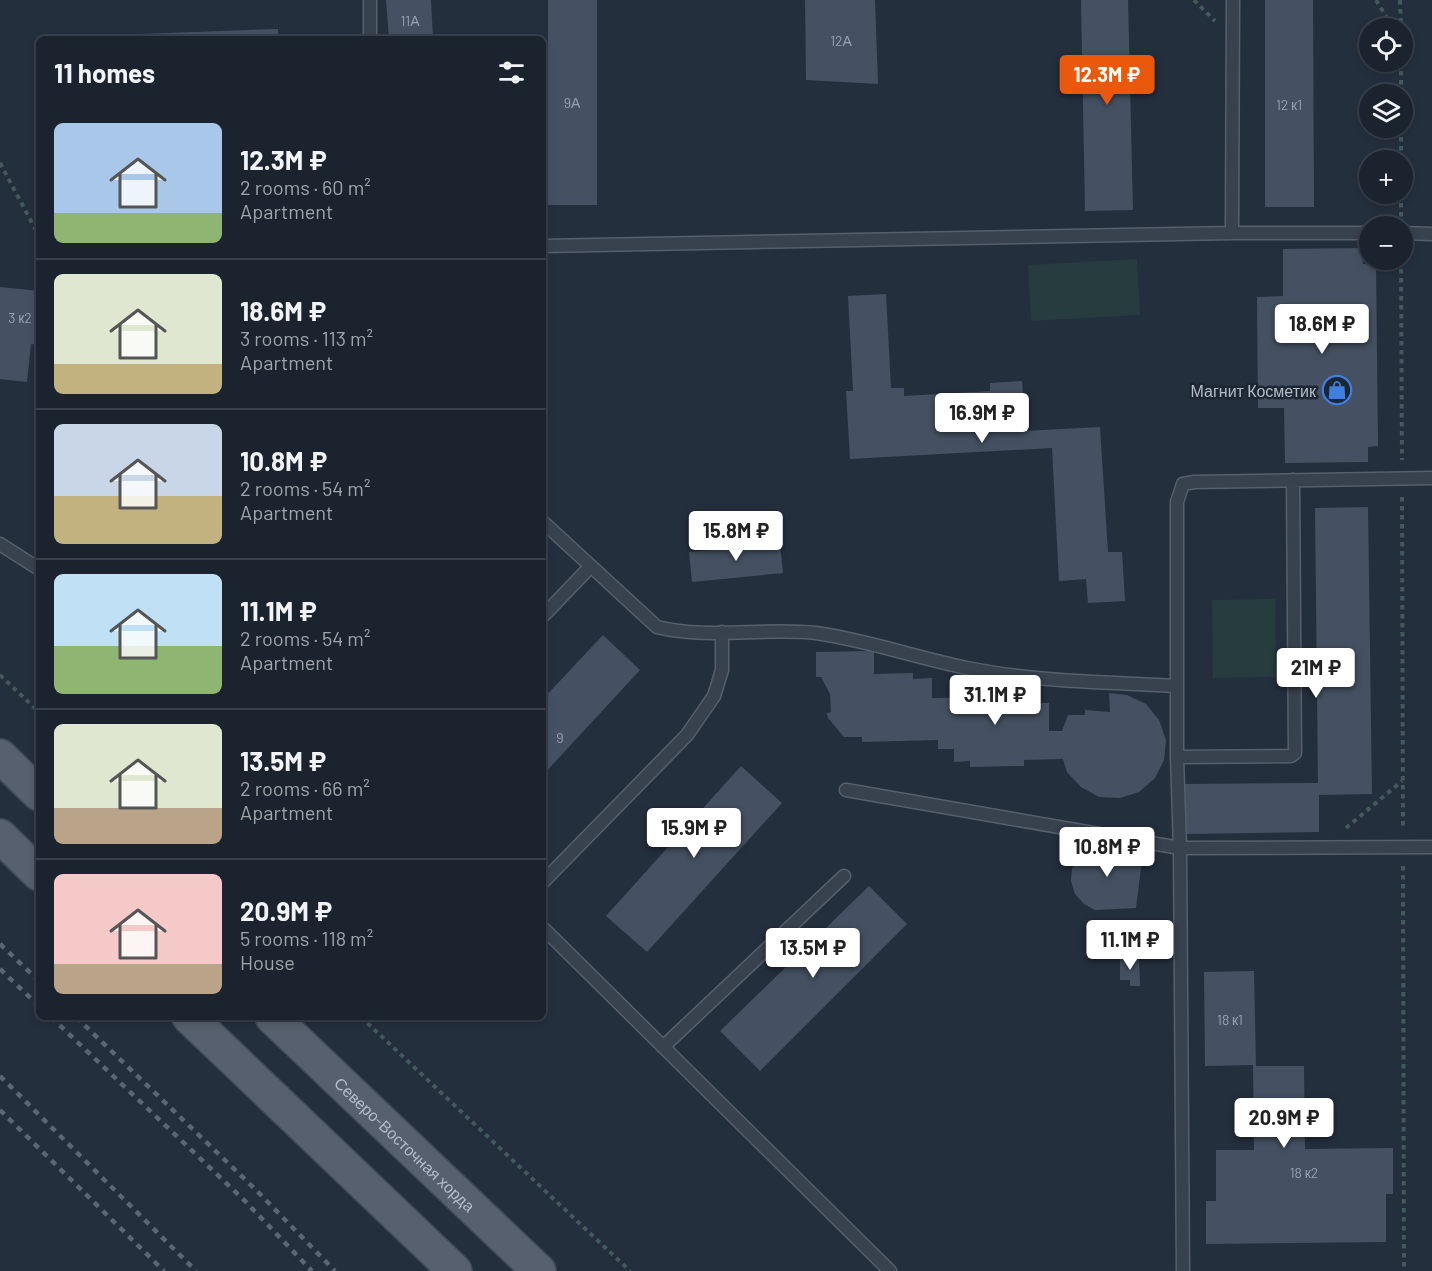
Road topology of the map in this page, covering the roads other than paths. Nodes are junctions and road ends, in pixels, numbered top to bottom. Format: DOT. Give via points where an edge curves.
graph roads {
  1 [pos="370,0"];
  2 [pos="1233,0"];
  3 [pos="370,36"];
  4 [pos="1232,233"];
  5 [pos="1359,233"];
  6 [pos="1413,233"];
  7 [pos="1432,234"];
  8 [pos="546,246"];
  9 [pos="1432,478"];
  10 [pos="1293,480"];
  11 [pos="546,525"];
  12 [pos="0,544"];
  13 [pos="591,566"];
  14 [pos="36,567"];
  15 [pos="546,613"];
  16 [pos="722,632"];
  17 [pos="1176,687"];
  18 [pos="0,756"];
  19 [pos="1177,757"];
  20 [pos="846,790"];
  21 [pos="36,791"];
  22 [pos="0,836"];
  23 [pos="1432,847"];
  24 [pos="1180,848"];
  25 [pos="36,871"];
  26 [pos="844,876"];
  27 [pos="546,879"];
  28 [pos="546,931"];
  29 [pos="192,1020"];
  30 [pos="275,1020"];
  31 [pos="663,1047"];
  32 [pos="455,1271"];
  33 [pos="539,1271"];
  34 [pos="890,1271"];
  35 [pos="1183,1271"];
  1 -- 3 [label="lane"];
  2 -- 4 [label="lane"];
  4 -- 5 [label="lane"];
  4 -- 8 [label="lane"];
  6 -- 7 [label="lane"];
  9 -- 10 [label="lane"];
  10 -- 17 [label="lane" via="1194,482 1183,484 1179,490"];
  10 -- 19 [label="lane" via="1295,753"];
  11 -- 13 [label="lane"];
  12 -- 14 [label="lane"];
  13 -- 15 [label="lane"];
  13 -- 16 [label="lane" via="657,627 680,633"];
  16 -- 17 [label="lane" via="784,630 819,634 1013,676"];
  16 -- 27 [label="lane" via="722,669 714,696 687,735"];
  17 -- 19 [label="lane"];
  18 -- 21 [label="main road"];
  19 -- 24 [label="lane"];
  20 -- 24 [label="lane"];
  22 -- 25 [label="main road"];
  23 -- 24 [label="lane"];
  24 -- 35 [label="lane"];
  26 -- 31 [label="lane"];
  28 -- 31 [label="lane"];
  29 -- 32 [label="main road"];
  30 -- 33 [label="main road, Северо-Восточная хорда"];
  31 -- 34 [label="lane"];
}
